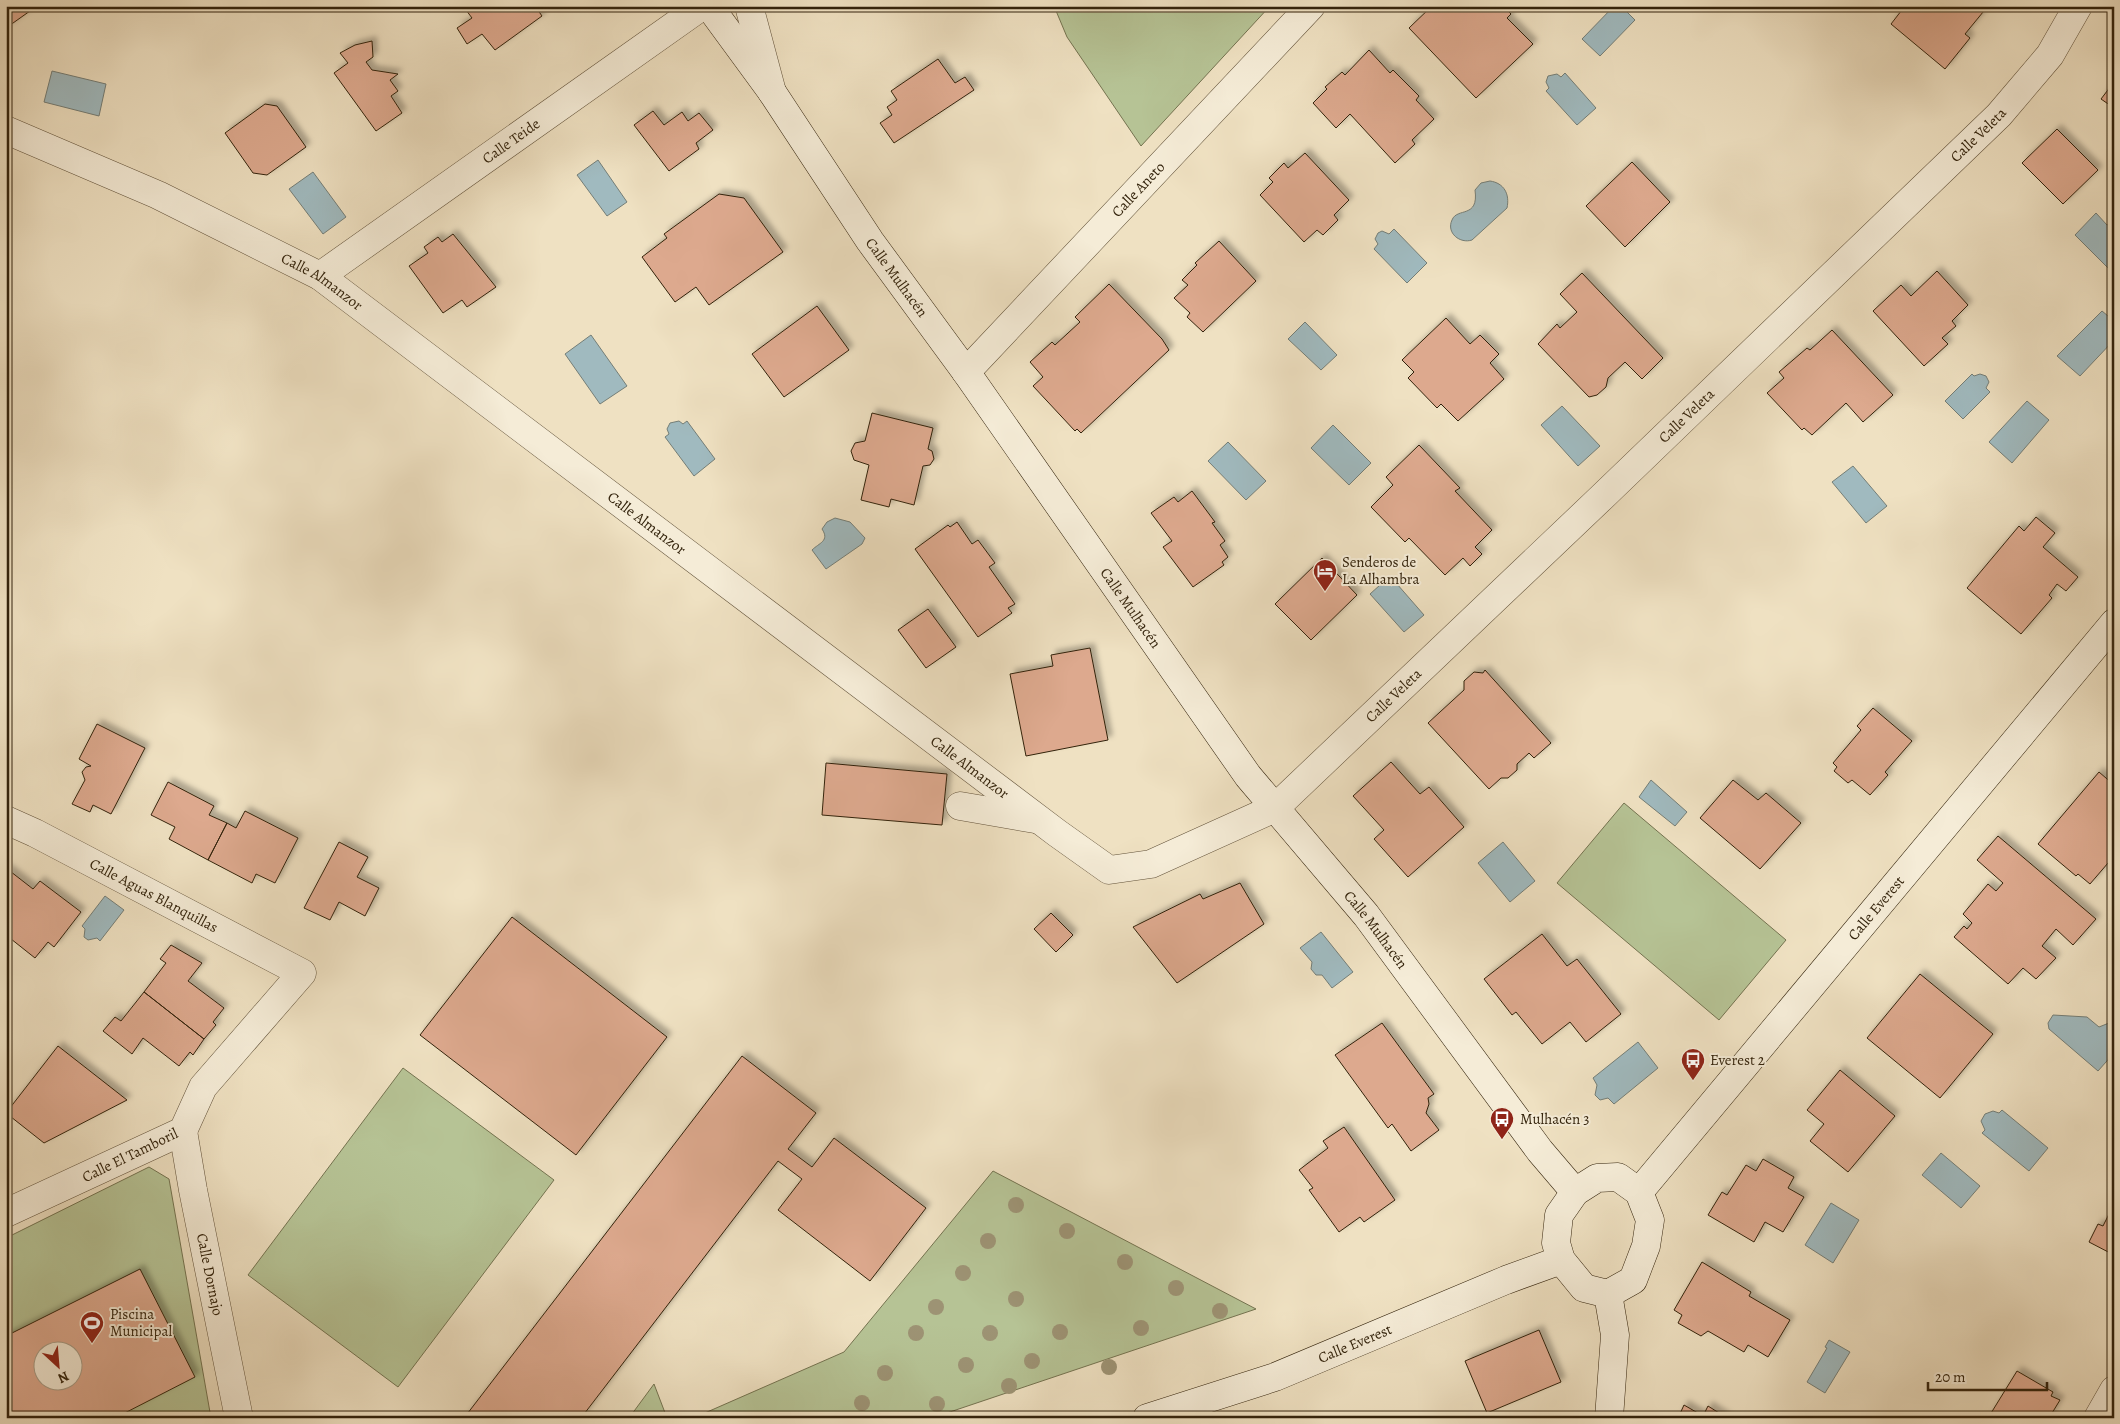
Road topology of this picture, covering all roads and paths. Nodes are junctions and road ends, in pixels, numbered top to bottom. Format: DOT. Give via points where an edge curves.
graph roads {
  1 [pos="702,6"];
  2 [pos="710,6"];
  3 [pos="749,6"];
  4 [pos="1311,6"];
  5 [pos="2078,6"];
  6 [pos="772,92"];
  7 [pos="6,130"];
  8 [pos="320,276"];
  9 [pos="966,372"];
  10 [pos="2114,623"];
  11 [pos="960,806"];
  12 [pos="1275,808"];
  13 [pos="1039,819"];
  14 [pos="6,820"];
  15 [pos="302,973"];
  16 [pos="182,1131"];
  17 [pos="1575,1192"];
  18 [pos="1639,1192"];
  19 [pos="6,1213"];
  20 [pos="1561,1260"];
  21 [pos="1608,1294"];
  22 [pos="2114,1390"];
  23 [pos="239,1418"];
  24 [pos="1147,1418"];
  25 [pos="1609,1418"];
  26 [pos="2098,1418"];
  1 -- 8 [label="street, Calle Teide"];
  2 -- 6 [label="street, Calle Mulhacén"];
  3 -- 6 [label="street"];
  4 -- 9 [label="street, Calle Aneto"];
  5 -- 12 [label="street, Calle Veleta" via="2050,55 1998,115"];
  6 -- 9 [label="street, Calle Mulhacén" via="870,241"];
  7 -- 8 [label="street, Calle Almanzor" via="158,195"];
  8 -- 13 [label="street, Calle Almanzor"];
  9 -- 12 [label="street, Calle Mulhacén" via="1248,776"];
  10 -- 18 [label="street, Calle Everest"];
  11 -- 13 [label="street"];
  12 -- 13 [label="street, Calle Almanzor" via="1151,864 1109,870"];
  12 -- 17 [label="street, Calle Mulhacén" via="1366,915 1540,1151"];
  14 -- 15 [label="street, Calle Aguas Blanquillas"];
  15 -- 16 [label="street, Calle El Tamboril" via="204,1087"];
  16 -- 19 [label="street, Calle El Tamboril"];
  16 -- 23 [label="street, Calle Dornajo"];
  17 -- 18 [label="street" via="1597,1178 1618,1177"];
  17 -- 20 [label="street" via="1559,1215 1556,1243"];
  18 -- 21 [label="street" via="1650,1220 1646,1246 1632,1280"];
  20 -- 21 [label="street" via="1584,1288"];
  20 -- 24 [label="street, Calle Everest" via="1275,1377"];
  21 -- 25 [label="street" via="1615,1335"];
  22 -- 26 [label="street"];
}
